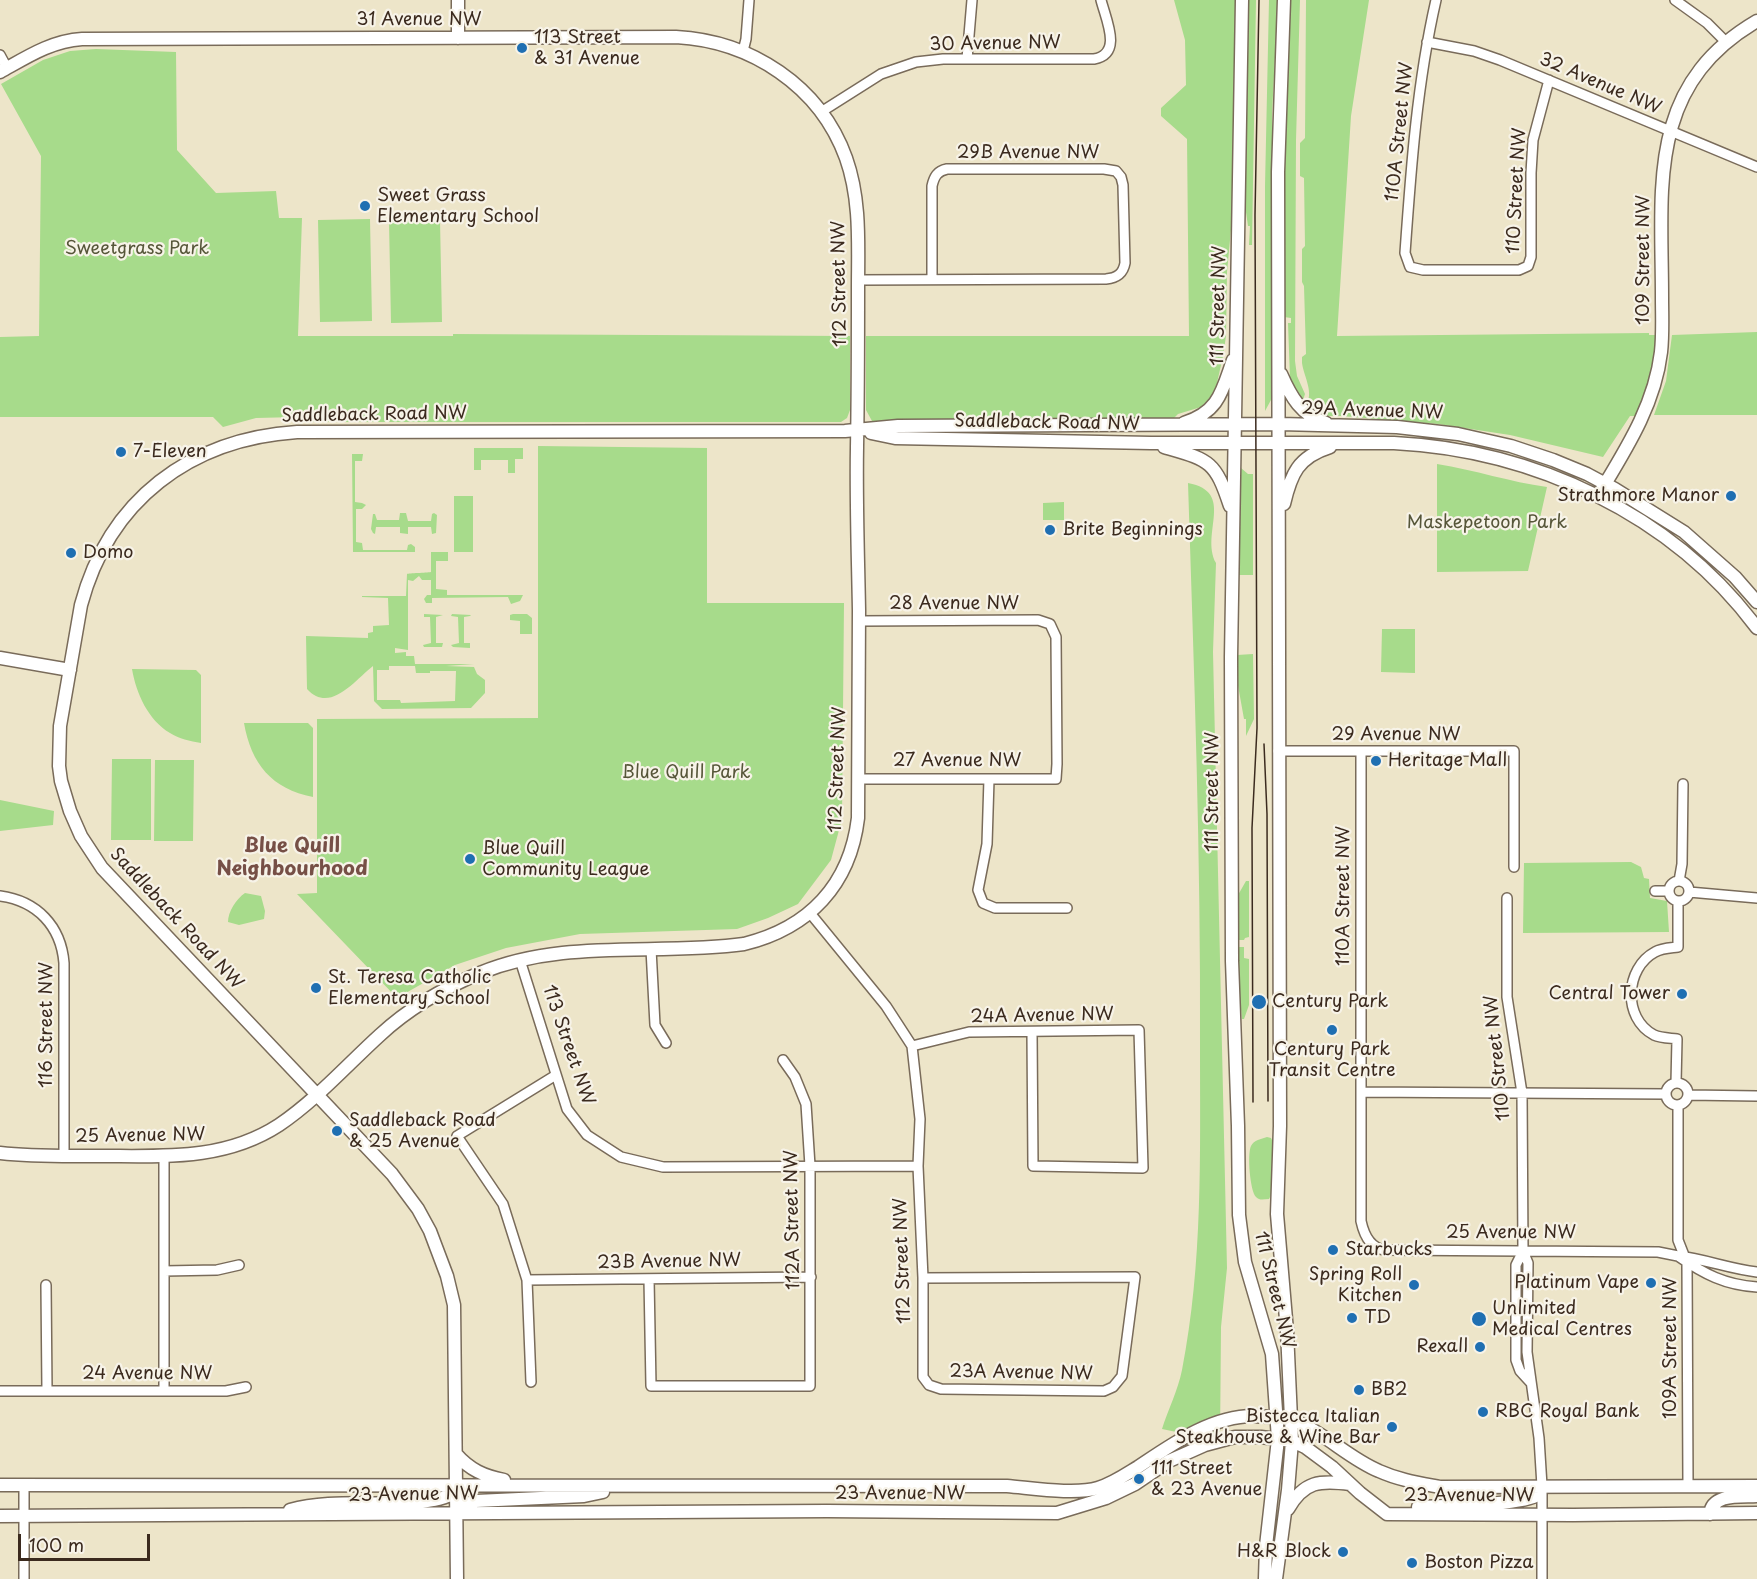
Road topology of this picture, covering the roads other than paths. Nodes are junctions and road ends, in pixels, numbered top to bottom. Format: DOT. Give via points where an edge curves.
graph roads {
  1 [pos="458,0"];
  2 [pos="750,0"];
  3 [pos="972,0"];
  4 [pos="1101,0"];
  5 [pos="1242,0"];
  6 [pos="1284,0"];
  7 [pos="1437,0"];
  8 [pos="1675,0"];
  9 [pos="1757,21"];
  10 [pos="458,38"];
  11 [pos="1427,42"];
  12 [pos="1726,42"];
  13 [pos="743,51"];
  14 [pos="0,55"];
  15 [pos="967,59"];
  16 [pos="4,70"];
  17 [pos="1549,80"];
  18 [pos="821,112"];
  19 [pos="1669,131"];
  20 [pos="1757,167"];
  21 [pos="1526,267"];
  22 [pos="932,279"];
  23 [pos="858,280"];
  24 [pos="1236,351"];
  25 [pos="1279,370"];
  26 [pos="1280,424"];
  27 [pos="1235,425"];
  28 [pos="1176,426"];
  29 [pos="1333,426"];
  30 [pos="858,430"];
  31 [pos="1151,443"];
  32 [pos="1358,443"];
  33 [pos="1235,444"];
  34 [pos="1280,444"];
  35 [pos="1605,484"];
  36 [pos="1598,495"];
  37 [pos="1233,515"];
  38 [pos="1280,523"];
  39 [pos="1757,602"];
  40 [pos="859,621"];
  41 [pos="1757,628"];
  42 [pos="0,658"];
  43 [pos="70,669"];
  44 [pos="1278,751"];
  45 [pos="1361,751"];
  46 [pos="858,779"];
  47 [pos="989,779"];
  48 [pos="1056,779"];
  49 [pos="1683,784"];
  50 [pos="1514,867"];
  51 [pos="1679,881"];
  52 [pos="1655,891"];
  53 [pos="1669,891"];
  54 [pos="1689,892"];
  55 [pos="0,896"];
  56 [pos="1507,898"];
  57 [pos="1757,898"];
  58 [pos="1678,901"];
  59 [pos="1066,908"];
  60 [pos="810,913"];
  61 [pos="651,949"];
  62 [pos="520,960"];
  63 [pos="1032,1032"];
  64 [pos="666,1043"];
  65 [pos="912,1046"];
  66 [pos="783,1060"];
  67 [pos="556,1075"];
  68 [pos="1676,1083"];
  69 [pos="1361,1092"];
  70 [pos="316,1094"];
  71 [pos="1522,1094"];
  72 [pos="1666,1094"];
  73 [pos="1688,1095"];
  74 [pos="1757,1096"];
  75 [pos="1678,1105"];
  76 [pos="0,1153"];
  77 [pos="64,1156"];
  78 [pos="164,1156"];
  79 [pos="918,1166"];
  80 [pos="810,1167"];
  81 [pos="1361,1221"];
  82 [pos="1523,1251"];
  83 [pos="1684,1258"];
  84 [pos="239,1265"];
  85 [pos="164,1271"];
  86 [pos="1757,1272"];
  87 [pos="811,1277"];
  88 [pos="649,1278"];
  89 [pos="923,1278"];
  90 [pos="527,1280"];
  91 [pos="46,1285"];
  92 [pos="1757,1287"];
  93 [pos="531,1382"];
  94 [pos="929,1385"];
  95 [pos="246,1387"];
  96 [pos="0,1391"];
  97 [pos="47,1391"];
  98 [pos="164,1391"];
  99 [pos="1276,1419"];
  100 [pos="1292,1420"];
  101 [pos="1278,1439"];
  102 [pos="1292,1441"];
  103 [pos="456,1454"];
  104 [pos="1350,1484"];
  105 [pos="0,1485"];
  106 [pos="24,1485"];
  107 [pos="456,1486"];
  108 [pos="529,1486"];
  109 [pos="1542,1486"];
  110 [pos="1688,1486"];
  111 [pos="1757,1486"];
  112 [pos="631,1487"];
  113 [pos="1757,1496"];
  114 [pos="1757,1508"];
  115 [pos="457,1512"];
  116 [pos="1737,1513"];
  117 [pos="1757,1513"];
  118 [pos="1395,1514"];
  119 [pos="1710,1514"];
  120 [pos="272,1515"];
  121 [pos="1542,1515"];
  122 [pos="0,1516"];
  123 [pos="24,1516"];
  124 [pos="1285,1516"];
  125 [pos="24,1579"];
  126 [pos="457,1579"];
  127 [pos="1265,1579"];
  128 [pos="1276,1579"];
  129 [pos="1542,1579"];
  1 -- 10 [label="main road"];
  2 -- 13 [label="street"];
  3 -- 15 [label="street"];
  4 -- 15 [label="street, 30 Avenue NW" via="1110,38 1110,48 1104,56"];
  5 -- 24 [label="main road, 111 Street NW"];
  6 -- 25 [label="main road, 111 Street NW" via="1278,172"];
  7 -- 11 [label="street, 110A Street NW"];
  8 -- 12 [label="street"];
  9 -- 12 [label="main road, 109 Street NW"];
  10 -- 13 [label="main road, 31 Avenue NW" via="676,37"];
  10 -- 16 [label="main road, 31 Avenue NW" via="75,40 46,47"];
  11 -- 17 [label="street, 32 Avenue NW" via="1484,54"];
  11 -- 21 [label="street, 110A Street NW" via="1412,150 1406,253 1410,267"];
  12 -- 19 [label="main road, 109 Street NW" via="1690,84"];
  13 -- 18 [label="main road, 31 Avenue NW" via="789,78"];
  14 -- 16 [label="street"];
  15 -- 18 [label="street, 30 Avenue NW" via="929,60 892,69"];
  17 -- 19 [label="street, 32 Avenue NW"];
  17 -- 21 [label="street, 110 Street NW" via="1533,140 1531,257"];
  18 -- 23 [label="main road, 112 Street NW" via="841,145 853,183 858,220"];
  19 -- 20 [label="street, 32 Avenue NW"];
  19 -- 35 [label="main road, 109 Street NW" via="1663,171 1662,338 1656,378 1640,421"];
  22 -- 22 [label="street, 29B Avenue NW" via="932,186 937,174 947,169 1104,169 1119,174 1123,185 1125,263 1116,277"];
  22 -- 23 [label="street"];
  23 -- 30 [label="main road, 112 Street NW"];
  24 -- 27 [label="main road, 111 Street NW"];
  24 -- 28 [label="main road" via="1220,399 1208,412"];
  25 -- 26 [label="main road, 111 Street NW"];
  25 -- 29 [label="main road" via="1300,408"];
  26 -- 27 [label="main road, 29A Avenue NW"];
  26 -- 29 [label="main road, 29A Avenue NW"];
  26 -- 34 [label="main road, 111 Street NW"];
  27 -- 28 [label="main road, Saddleback Road NW"];
  27 -- 33 [label="main road, 111 Street NW"];
  28 -- 30 [label="main road, Saddleback Road NW" via="898,426"];
  29 -- 35 [label="main road, 29A Avenue NW" via="1427,429 1468,436 1553,460"];
  30 -- 31 [label="main road, Saddleback Road NW" via="895,438"];
  30 -- 40 [label="main road, 112 Street NW"];
  30 -- 43 [label="main road, Saddleback Road NW" via="297,432 227,444 189,462 153,486 113,530 86,586"];
  31 -- 33 [label="main road, Saddleback Road NW"];
  31 -- 37 [label="main road" via="1204,459 1219,477"];
  32 -- 34 [label="main road, 29A Avenue NW"];
  32 -- 36 [label="main road, 29A Avenue NW" via="1414,444 1484,456 1549,474"];
  32 -- 38 [label="main road" via="1324,449 1301,463 1289,483"];
  33 -- 34 [label="main road, 29A Avenue NW"];
  33 -- 37 [label="main road, 111 Street NW"];
  34 -- 38 [label="main road, 111 Street NW"];
  35 -- 36 [label="main road, 109 Street NW"];
  35 -- 39 [label="main road" via="1683,532 1735,577"];
  36 -- 41 [label="main road" via="1681,549 1732,597"];
  37 -- 99 [label="main road, 111 Street NW" via="1232,950 1239,1215 1245,1262 1272,1354"];
  38 -- 44 [label="main road, 111 Street NW"];
  40 -- 46 [label="main road, 112 Street NW"];
  40 -- 48 [label="street, 28 Avenue NW" via="1038,620 1050,624 1056,637"];
  42 -- 43 [label="main road"];
  43 -- 70 [label="main road, Saddleback Road NW" via="60,726 59,766 65,799 87,845 114,882"];
  44 -- 45 [label="street, 29 Avenue NW"];
  44 -- 100 [label="main road, 111 Street NW" via="1277,1214"];
  45 -- 50 [label="street, 29 Avenue NW" via="1514,752"];
  45 -- 69 [label="street, 110A Street NW"];
  46 -- 47 [label="street, 27 Avenue NW"];
  46 -- 60 [label="main road, 112 Street NW" via="858,818 850,855 832,889"];
  47 -- 48 [label="street, 27 Avenue NW"];
  47 -- 59 [label="street" via="987,844 978,890 981,900 994,908"];
  49 -- 51 [label="street"];
  51 -- 53 [label="street"];
  51 -- 54 [label="street" via="1685,883"];
  52 -- 53 [label="street"];
  53 -- 58 [label="street"];
  54 -- 57 [label="street"];
  54 -- 58 [label="street"];
  55 -- 77 [label="street, 116 Street NW" via="32,906 52,926 63,954"];
  56 -- 71 [label="street, 110 Street NW" via="1507,997"];
  58 -- 68 [label="street" via="1678,947 1664,949 1644,960 1635,971 1630,998 1646,1030 1655,1036 1677,1039"];
  60 -- 61 [label="main road, 25 Avenue NW" via="778,933 744,944"];
  60 -- 65 [label="street, 112 Street NW" via="886,1006"];
  61 -- 62 [label="main road, 25 Avenue NW" via="579,951"];
  61 -- 64 [label="street" via="655,1025"];
  62 -- 67 [label="street, 113 Street NW"];
  62 -- 70 [label="main road, 25 Avenue NW" via="482,972 420,1004"];
  63 -- 63 [label="street, 24A Avenue NW" via="1033,1167 1143,1168 1139,1030"];
  63 -- 65 [label="street, 24A Avenue NW" via="969,1032"];
  65 -- 79 [label="street, 112 Street NW" via="920,1119"];
  66 -- 80 [label="street, 112A Street NW" via="806,1104"];
  67 -- 80 [label="street, 113 Street NW" via="567,1109 587,1134 621,1157 663,1167"];
  67 -- 90 [label="street" via="456,1136 503,1204"];
  68 -- 72 [label="street"];
  68 -- 73 [label="street" via="1685,1086"];
  69 -- 71 [label="street"];
  69 -- 81 [label="street, 110A Street NW"];
  70 -- 78 [label="main road, 25 Avenue NW" via="280,1125 247,1142 204,1154"];
  70 -- 103 [label="main road, Saddleback Road NW" via="398,1181 418,1209 438,1249 455,1320"];
  71 -- 72 [label="street"];
  71 -- 82 [label="street, 110 Street NW"];
  72 -- 75 [label="street" via="1669,1101"];
  73 -- 74 [label="street"];
  73 -- 75 [label="street"];
  75 -- 83 [label="street, 109A Street NW" via="1678,1240"];
  76 -- 77 [label="main road, 25 Avenue NW"];
  77 -- 78 [label="main road, 25 Avenue NW"];
  78 -- 85 [label="street"];
  79 -- 80 [label="street"];
  79 -- 89 [label="street, 112 Street NW"];
  80 -- 87 [label="street, 112A Street NW"];
  81 -- 82 [label="street, 25 Avenue NW" via="1365,1235 1380,1250"];
  82 -- 83 [label="street, 25 Avenue NW" via="1658,1252"];
  82 -- 109 [label="street, 110 Street NW" via="1528,1263 1527,1352 1538,1420"];
  83 -- 86 [label="street, 25 Avenue NW"];
  83 -- 92 [label="street, 25 Avenue NW" via="1713,1278"];
  83 -- 110 [label="street, 109A Street NW"];
  84 -- 85 [label="street" via="217,1270"];
  85 -- 98 [label="street"];
  87 -- 88 [label="street, 23B Avenue NW"];
  87 -- 88 [label="street, 112A Street NW" via="810,1386 651,1386"];
  88 -- 90 [label="street, 23B Avenue NW"];
  89 -- 94 [label="street, 112 Street NW" via="923,1377"];
  89 -- 94 [label="street, 23A Avenue NW" via="1135,1277 1122,1376 1113,1387 1104,1391 976,1390"];
  90 -- 93 [label="street"];
  91 -- 97 [label="street"];
  95 -- 98 [label="street, 24 Avenue NW" via="230,1391"];
  96 -- 97 [label="street, 24 Avenue NW"];
  97 -- 98 [label="street, 24 Avenue NW"];
  99 -- 100 [label="main road, 23 Avenue NW"];
  99 -- 101 [label="main road, 111 Street NW"];
  99 -- 112 [label="main road, 23 Avenue NW" via="1231,1418 1186,1437 1117,1480 1077,1491 1007,1486"];
  100 -- 102 [label="main road, 111 Street NW"];
  100 -- 109 [label="main road, 23 Avenue NW" via="1353,1458 1400,1480 1440,1487"];
  101 -- 102 [label="main road, 23 Avenue NW"];
  101 -- 115 [label="main road, 23 Avenue NW" via="1235,1437 1205,1444 1116,1493 1057,1513"];
  101 -- 127 [label="main road, 111 Street NW"];
  102 -- 104 [label="main road, 23 Avenue NW"];
  102 -- 124 [label="main road, 111 Street NW"];
  103 -- 107 [label="main road, Saddleback Road NW"];
  103 -- 108 [label="main road" via="467,1466 486,1476"];
  104 -- 118 [label="main road, 23 Avenue NW" via="1387,1514"];
  104 -- 124 [label="main road" via="1314,1483 1300,1491"];
  105 -- 106 [label="main road, 23 Avenue NW"];
  106 -- 107 [label="main road, 23 Avenue NW"];
  106 -- 123 [label="street"];
  107 -- 108 [label="main road, 23 Avenue NW"];
  107 -- 115 [label="main road, Saddleback Road NW"];
  107 -- 120 [label="main road" via="452,1494 426,1501 310,1505"];
  108 -- 112 [label="main road, 23 Avenue NW"];
  109 -- 110 [label="main road, 23 Avenue NW"];
  109 -- 118 [label="main road" via="1537,1495 1529,1498 1401,1507"];
  109 -- 121 [label="street, 110 Street NW"];
  110 -- 111 [label="main road, 23 Avenue NW"];
  112 -- 115 [label="main road" via="584,1496 476,1501"];
  113 -- 119 [label="main road" via="1727,1497 1715,1502"];
  114 -- 116 [label="main road"];
  115 -- 120 [label="main road, 23 Avenue NW"];
  115 -- 126 [label="main road, Saddleback Road NW"];
  116 -- 117 [label="main road, 23 Avenue NW"];
  116 -- 119 [label="main road, 23 Avenue NW"];
  118 -- 121 [label="main road, 23 Avenue NW"];
  119 -- 121 [label="main road, 23 Avenue NW"];
  120 -- 123 [label="main road, 23 Avenue NW"];
  121 -- 129 [label="street, 110 Street NW"];
  122 -- 123 [label="main road, 23 Avenue NW"];
  123 -- 125 [label="street"];
  124 -- 128 [label="main road, 111 Street NW"];
}
